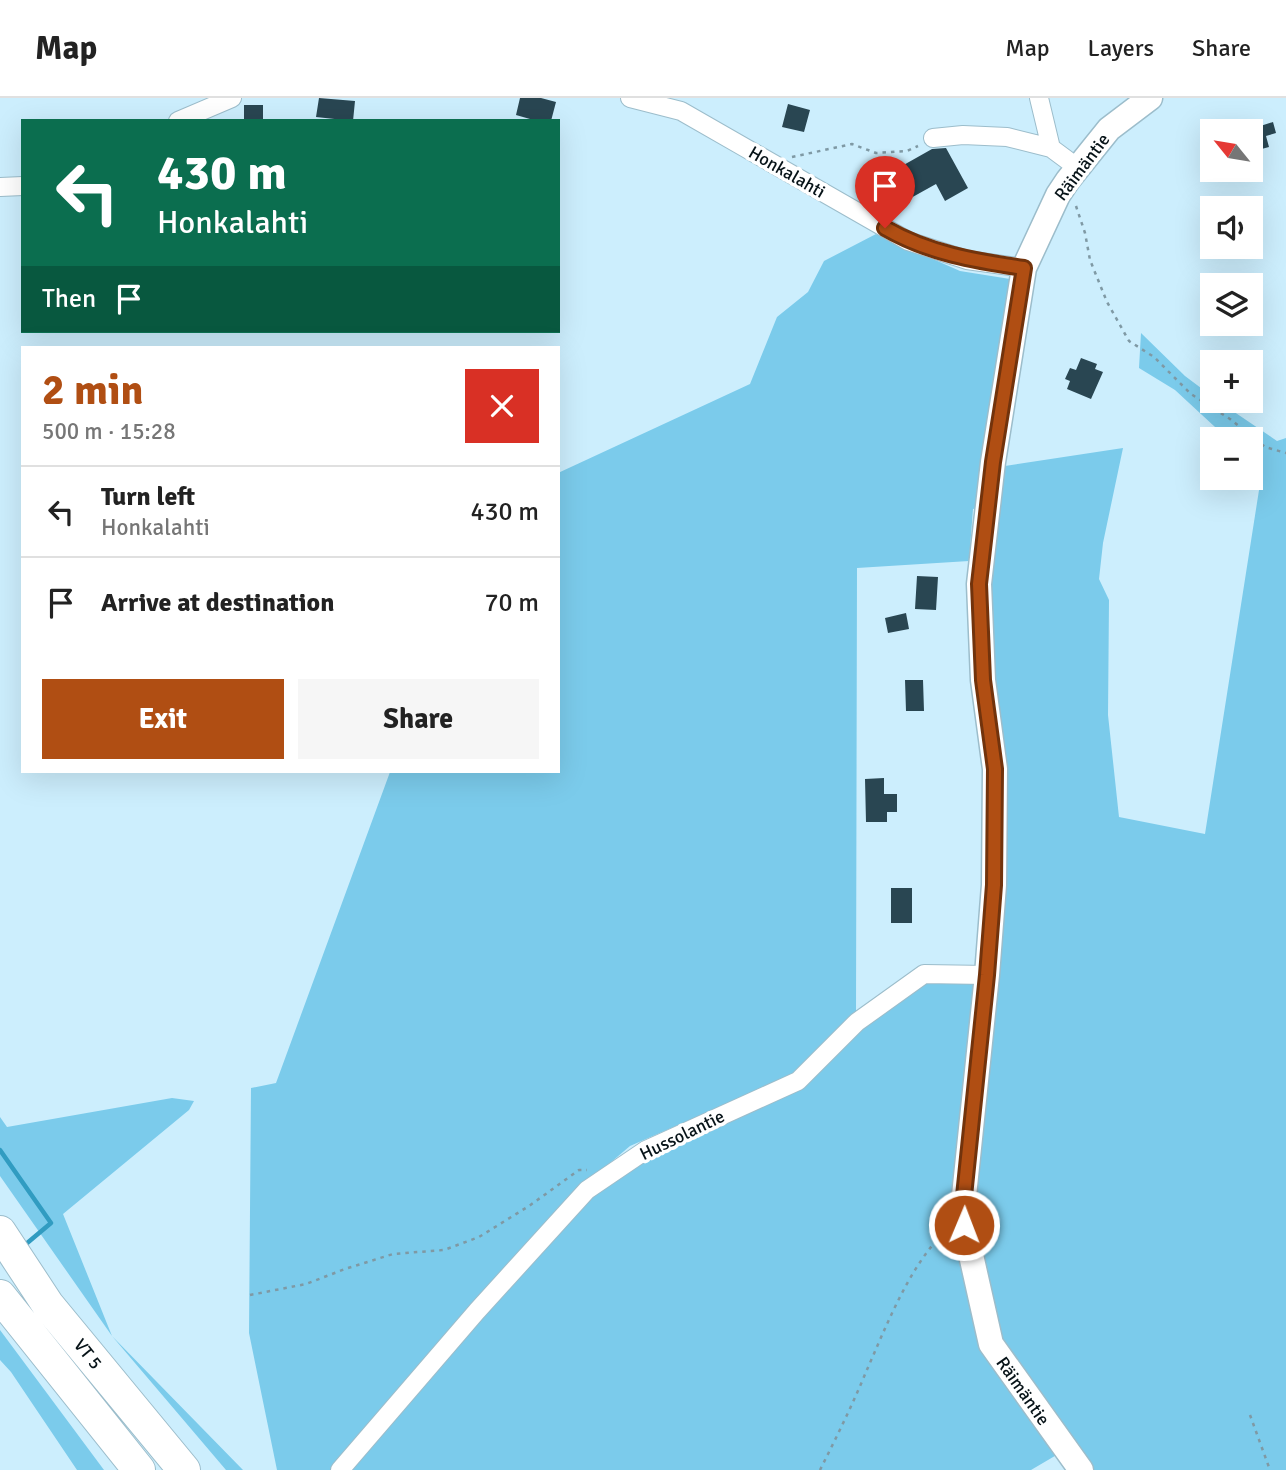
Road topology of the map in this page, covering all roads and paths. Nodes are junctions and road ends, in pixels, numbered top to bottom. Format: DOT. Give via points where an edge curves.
graph roads {
  1 [pos="232,98"];
  2 [pos="630,98"];
  3 [pos="1040,98"];
  4 [pos="1150,98"];
  5 [pos="183,119"];
  6 [pos="933,138"];
  7 [pos="1051,148"];
  8 [pos="769,162"];
  9 [pos="1078,168"];
  10 [pos="21,186"];
  11 [pos="0,187"];
  12 [pos="1058,195"];
  13 [pos="1024,268"];
  14 [pos="1286,453"];
  15 [pos="987,975"];
  16 [pos="615,1171"];
  17 [pos="964,1225"];
  18 [pos="0,1232"];
  19 [pos="250,1295"];
  20 [pos="0,1296"];
  21 [pos="1250,1415"];
  22 [pos="139,1470"];
  23 [pos="184,1470"];
  24 [pos="340,1470"];
  25 [pos="820,1470"];
  26 [pos="1081,1470"];
  27 [pos="1270,1470"];
  1 -- 5 [label="street"];
  2 -- 8 [label="street, Honkalahti" via="681,111"];
  3 -- 7 [label="street"];
  4 -- 9 [label="street, Räimäntie" via="1109,130"];
  6 -- 7 [label="street" via="1007,137"];
  6 -- 8 [label="path" via="907,151 876,153 852,144"];
  7 -- 9 [label="street"];
  8 -- 13 [label="street, Honkalahti" via="908,242 967,260"];
  9 -- 12 [label="street, Räimäntie"];
  10 -- 11 [label="street"];
  12 -- 13 [label="street, Räimäntie"];
  12 -- 14 [label="path" via="1075,204 1098,281 1129,341 1154,357 1191,394 1265,447"];
  13 -- 15 [label="street, Räimäntie" via="979,584 983,680 995,769 994,885"];
  15 -- 16 [label="street, Hussolantie" via="924,974 857,1022 797,1081 646,1150"];
  15 -- 17 [label="street, Räimäntie"];
  16 -- 19 [label="path" via="579,1170 478,1237 444,1250 393,1254 306,1284"];
  16 -- 24 [label="street, Hussolantie" via="587,1190"];
  17 -- 25 [label="path" via="951,1227 917,1268"];
  17 -- 26 [label="street, Räimäntie" via="991,1344"];
  18 -- 23 [label="highway, VT 5" via="48,1305"];
  20 -- 22 [label="highway, VT 5"];
  21 -- 27 [label="path"];
}
